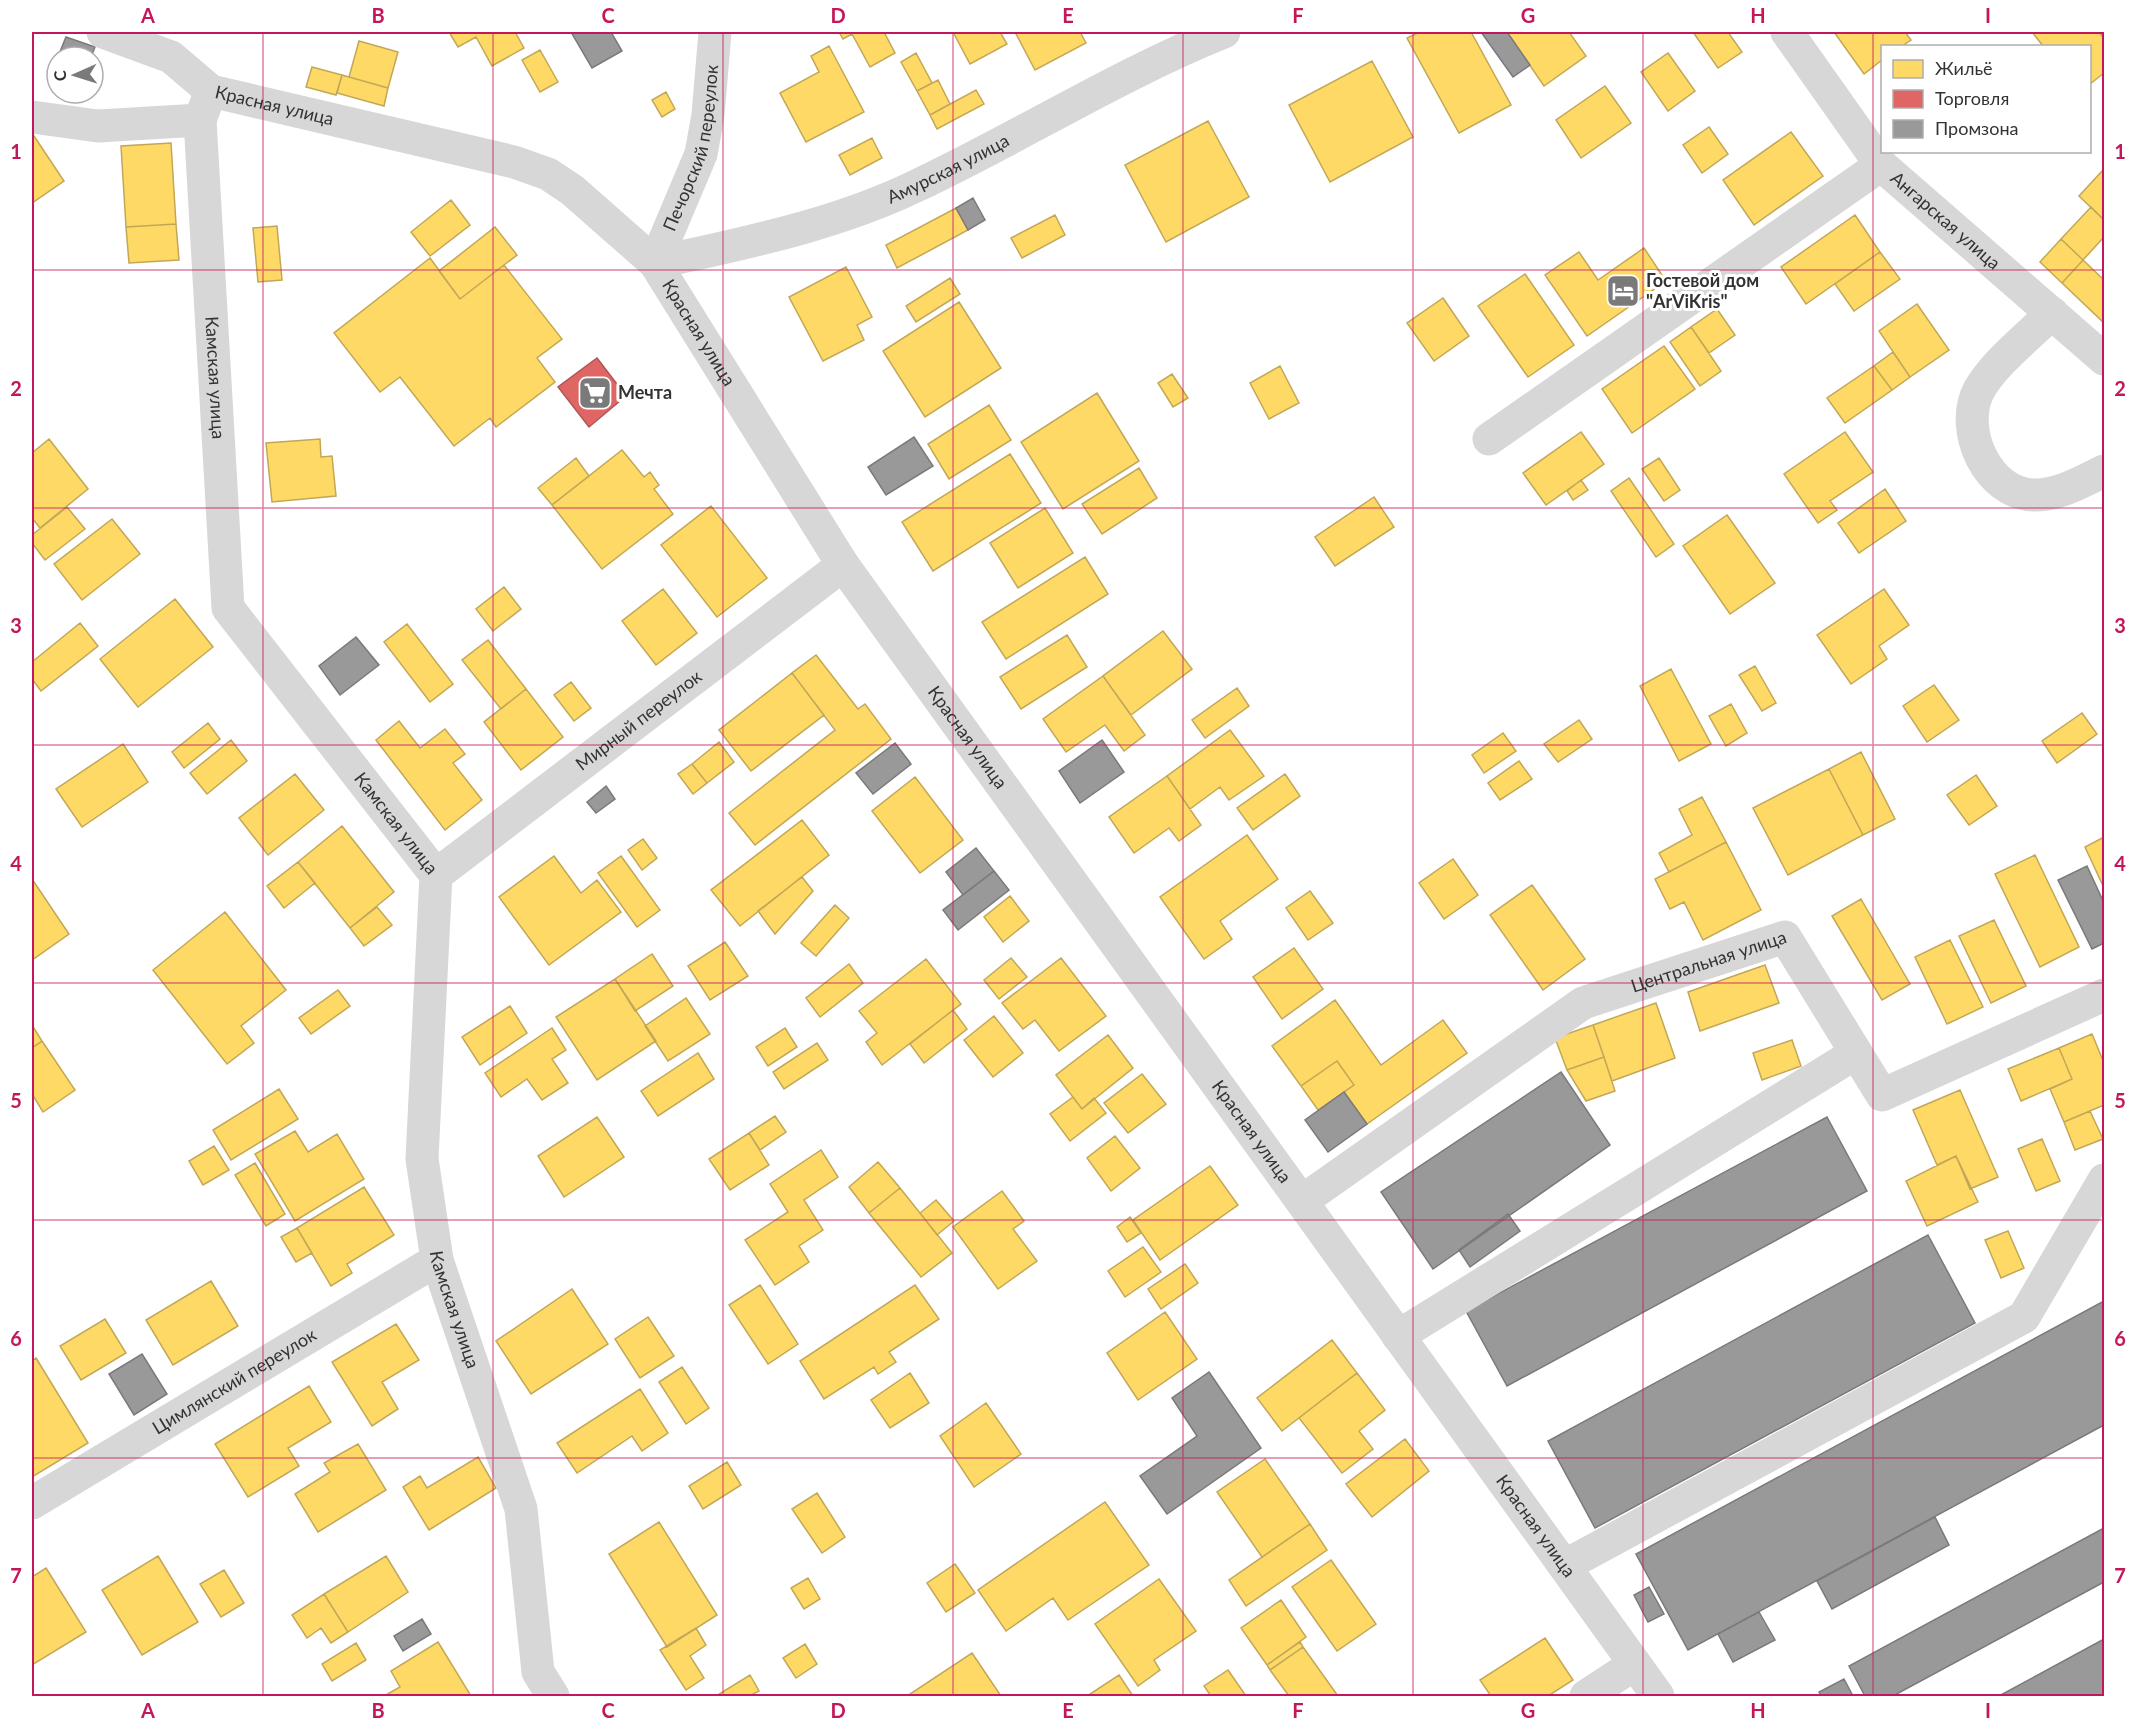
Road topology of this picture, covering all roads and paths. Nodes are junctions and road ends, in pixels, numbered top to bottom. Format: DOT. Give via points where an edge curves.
graph roads {
  1 [pos="103,32"];
  2 [pos="715,32"];
  3 [pos="1224,32"];
  4 [pos="1787,32"];
  5 [pos="205,105"];
  6 [pos="32,117"];
  7 [pos="1881,165"];
  8 [pos="655,263"];
  9 [pos="2052,313"];
  10 [pos="2104,359"];
  11 [pos="1489,439"];
  12 [pos="2104,471"];
  13 [pos="843,565"];
  14 [pos="436,875"];
  15 [pos="2104,995"];
  16 [pos="1856,1053"];
  17 [pos="2104,1180"];
  18 [pos="1302,1201"];
  19 [pos="437,1260"];
  20 [pos="1398,1336"];
  21 [pos="32,1503"];
  22 [pos="1566,1565"];
  23 [pos="1635,1664"];
  24 [pos="552,1696"];
  25 [pos="1586,1696"];
  26 [pos="1658,1696"];
  1 -- 5 [label="street, Красная улица" via="171,57"];
  2 -- 8 [label="street, Печорский переулок" via="701,154"];
  3 -- 8 [label="street, Амурская улица" via="1171,54 893,196 799,230"];
  4 -- 7 [label="street, Ангарская улица"];
  5 -- 6 [label="street" via="98,126"];
  5 -- 8 [label="street, Красная улица" via="514,162 548,174 572,190"];
  5 -- 14 [label="street, Камская улица" via="228,608"];
  7 -- 9 [label="street, Ангарская улица"];
  7 -- 11 [label="street"];
  8 -- 13 [label="street, Красная улица"];
  9 -- 10 [label="street, Ангарская улица"];
  9 -- 12 [label="street" via="1978,392 1974,429 1978,451 1987,468 2018,493 2052,493"];
  13 -- 14 [label="street, Мирный переулок"];
  13 -- 18 [label="street, Красная улица"];
  14 -- 19 [label="street, Камская улица" via="422,1160"];
  15 -- 16 [label="street, Центральная улица" via="1882,1095"];
  16 -- 18 [label="street, Центральная улица" via="1785,937 1583,1003"];
  16 -- 20 [label="street"];
  17 -- 22 [label="street" via="2024,1317"];
  18 -- 20 [label="street, Красная улица"];
  19 -- 21 [label="street, Цимлянский переулок"];
  19 -- 24 [label="street, Камская улица" via="521,1509 538,1672"];
  20 -- 22 [label="street, Красная улица"];
  22 -- 23 [label="street, Красная улица"];
  23 -- 25 [label="street"];
  23 -- 26 [label="street, Красная улица"];
}
